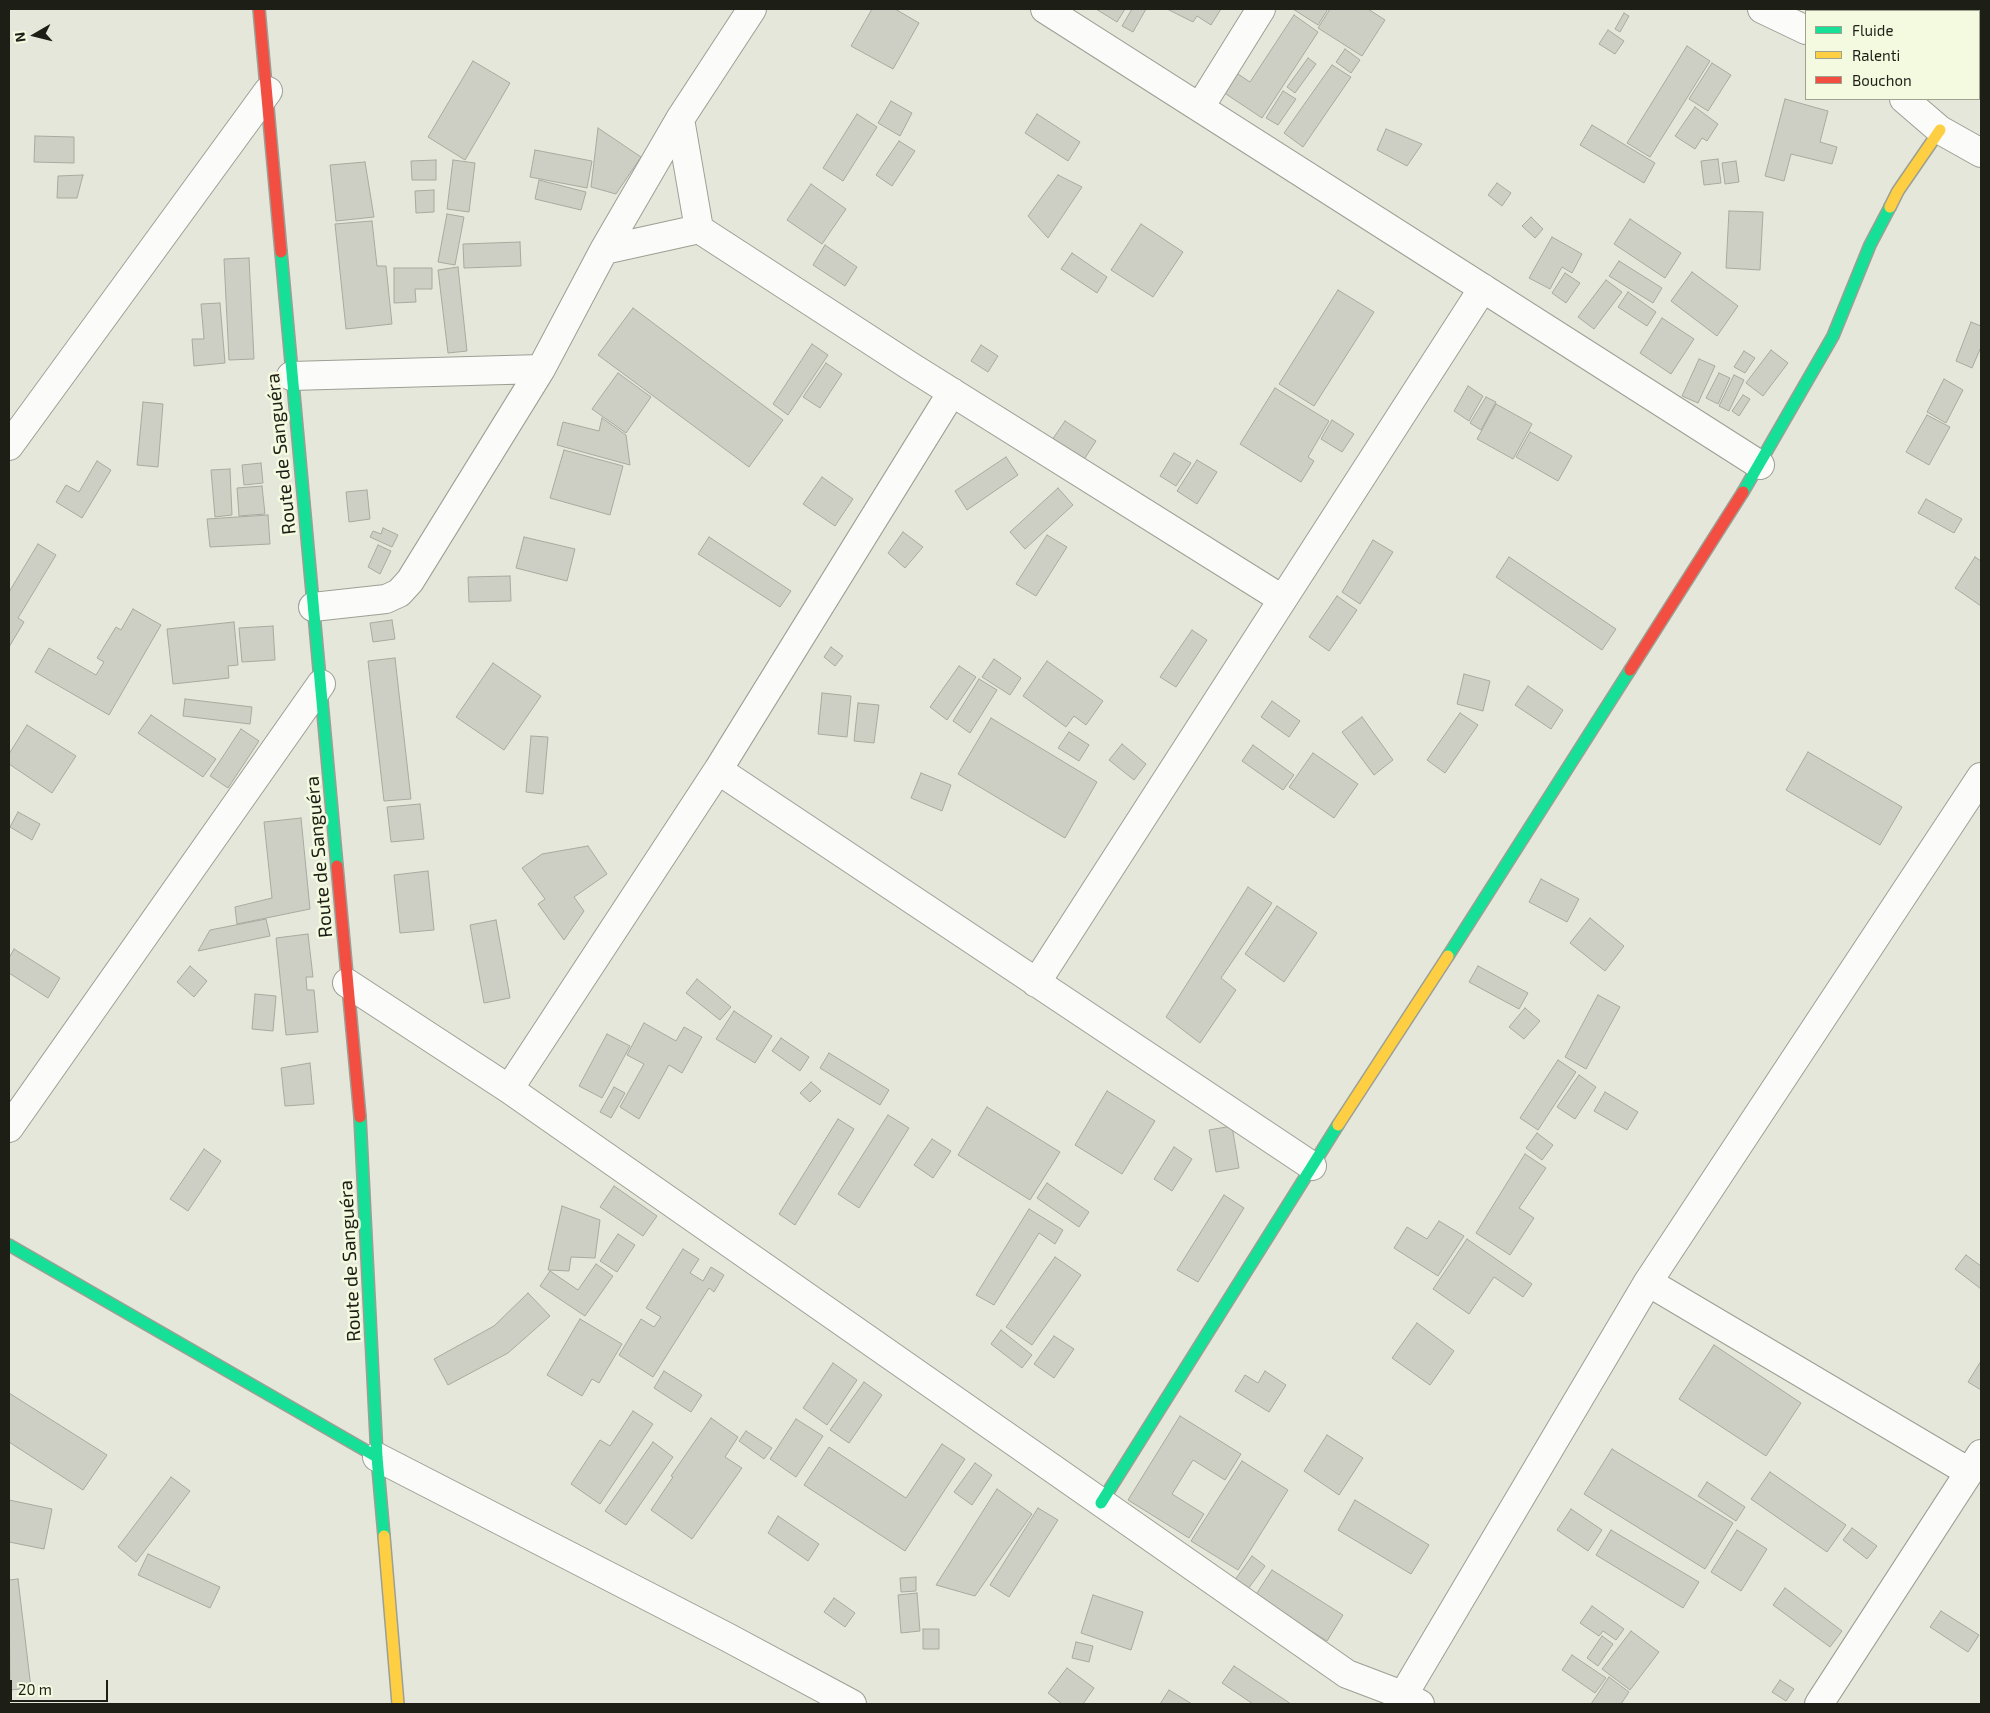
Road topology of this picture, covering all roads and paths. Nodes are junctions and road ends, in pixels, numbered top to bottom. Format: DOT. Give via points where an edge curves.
graph roads {
  1 [pos="259,9"];
  2 [pos="752,9"];
  3 [pos="1045,9"];
  4 [pos="1261,9"];
  5 [pos="1762,9"];
  6 [pos="1805,30"];
  7 [pos="268,91"];
  8 [pos="1905,100"];
  9 [pos="1200,107"];
  10 [pos="680,119"];
  11 [pos="1940,130"];
  12 [pos="1981,153"];
  13 [pos="699,229"];
  14 [pos="604,250"];
  15 [pos="1482,288"];
  16 [pos="541,369"];
  17 [pos="291,376"];
  18 [pos="952,392"];
  19 [pos="9,446"];
  20 [pos="1760,465"];
  21 [pos="1282,599"];
  22 [pos="313,607"];
  23 [pos="321,684"];
  24 [pos="718,770"];
  25 [pos="1981,778"];
  26 [pos="1036,982"];
  27 [pos="348,983"];
  28 [pos="508,1089"];
  29 [pos="9,1128"];
  30 [pos="1312,1166"];
  31 [pos="9,1245"];
  32 [pos="1648,1282"];
  33 [pos="377,1457"];
  34 [pos="1975,1463"];
  35 [pos="1101,1503"];
  36 [pos="1408,1701"];
  37 [pos="398,1704"];
  38 [pos="852,1704"];
  39 [pos="1819,1704"];
  1 -- 7 [label="street, Route de Sanguéra"];
  2 -- 10 [label="street"];
  3 -- 9 [label="street"];
  4 -- 9 [label="street"];
  5 -- 6 [label="street"];
  7 -- 17 [label="street, Route de Sanguéra"];
  7 -- 19 [label="street"];
  8 -- 11 [label="street"];
  9 -- 15 [label="street"];
  10 -- 13 [label="street"];
  10 -- 14 [label="street"];
  11 -- 12 [label="street"];
  11 -- 20 [label="street" via="1898,191 1870,246 1833,336"];
  13 -- 14 [label="street"];
  13 -- 18 [label="street"];
  14 -- 16 [label="street"];
  15 -- 20 [label="street"];
  15 -- 21 [label="street"];
  16 -- 17 [label="street"];
  16 -- 22 [label="street" via="405,588 386,599"];
  17 -- 22 [label="street, Route de Sanguéra"];
  18 -- 21 [label="street"];
  18 -- 24 [label="street"];
  20 -- 30 [label="street" via="1479,910"];
  21 -- 26 [label="street"];
  22 -- 23 [label="street, Route de Sanguéra"];
  23 -- 27 [label="street, Route de Sanguéra"];
  23 -- 29 [label="street"];
  24 -- 26 [label="street"];
  24 -- 28 [label="street"];
  25 -- 32 [label="street"];
  26 -- 30 [label="street"];
  27 -- 28 [label="street"];
  27 -- 33 [label="street, Route de Sanguéra" via="359,1105"];
  28 -- 35 [label="street"];
  30 -- 35 [label="street"];
  31 -- 33 [label="street"];
  32 -- 34 [label="street"];
  32 -- 36 [label="street"];
  33 -- 37 [label="street, Route de Sanguéra"];
  33 -- 38 [label="street" via="727,1636"];
  34 -- 39 [label="street"];
  35 -- 36 [label="street" via="1347,1674"];
}
